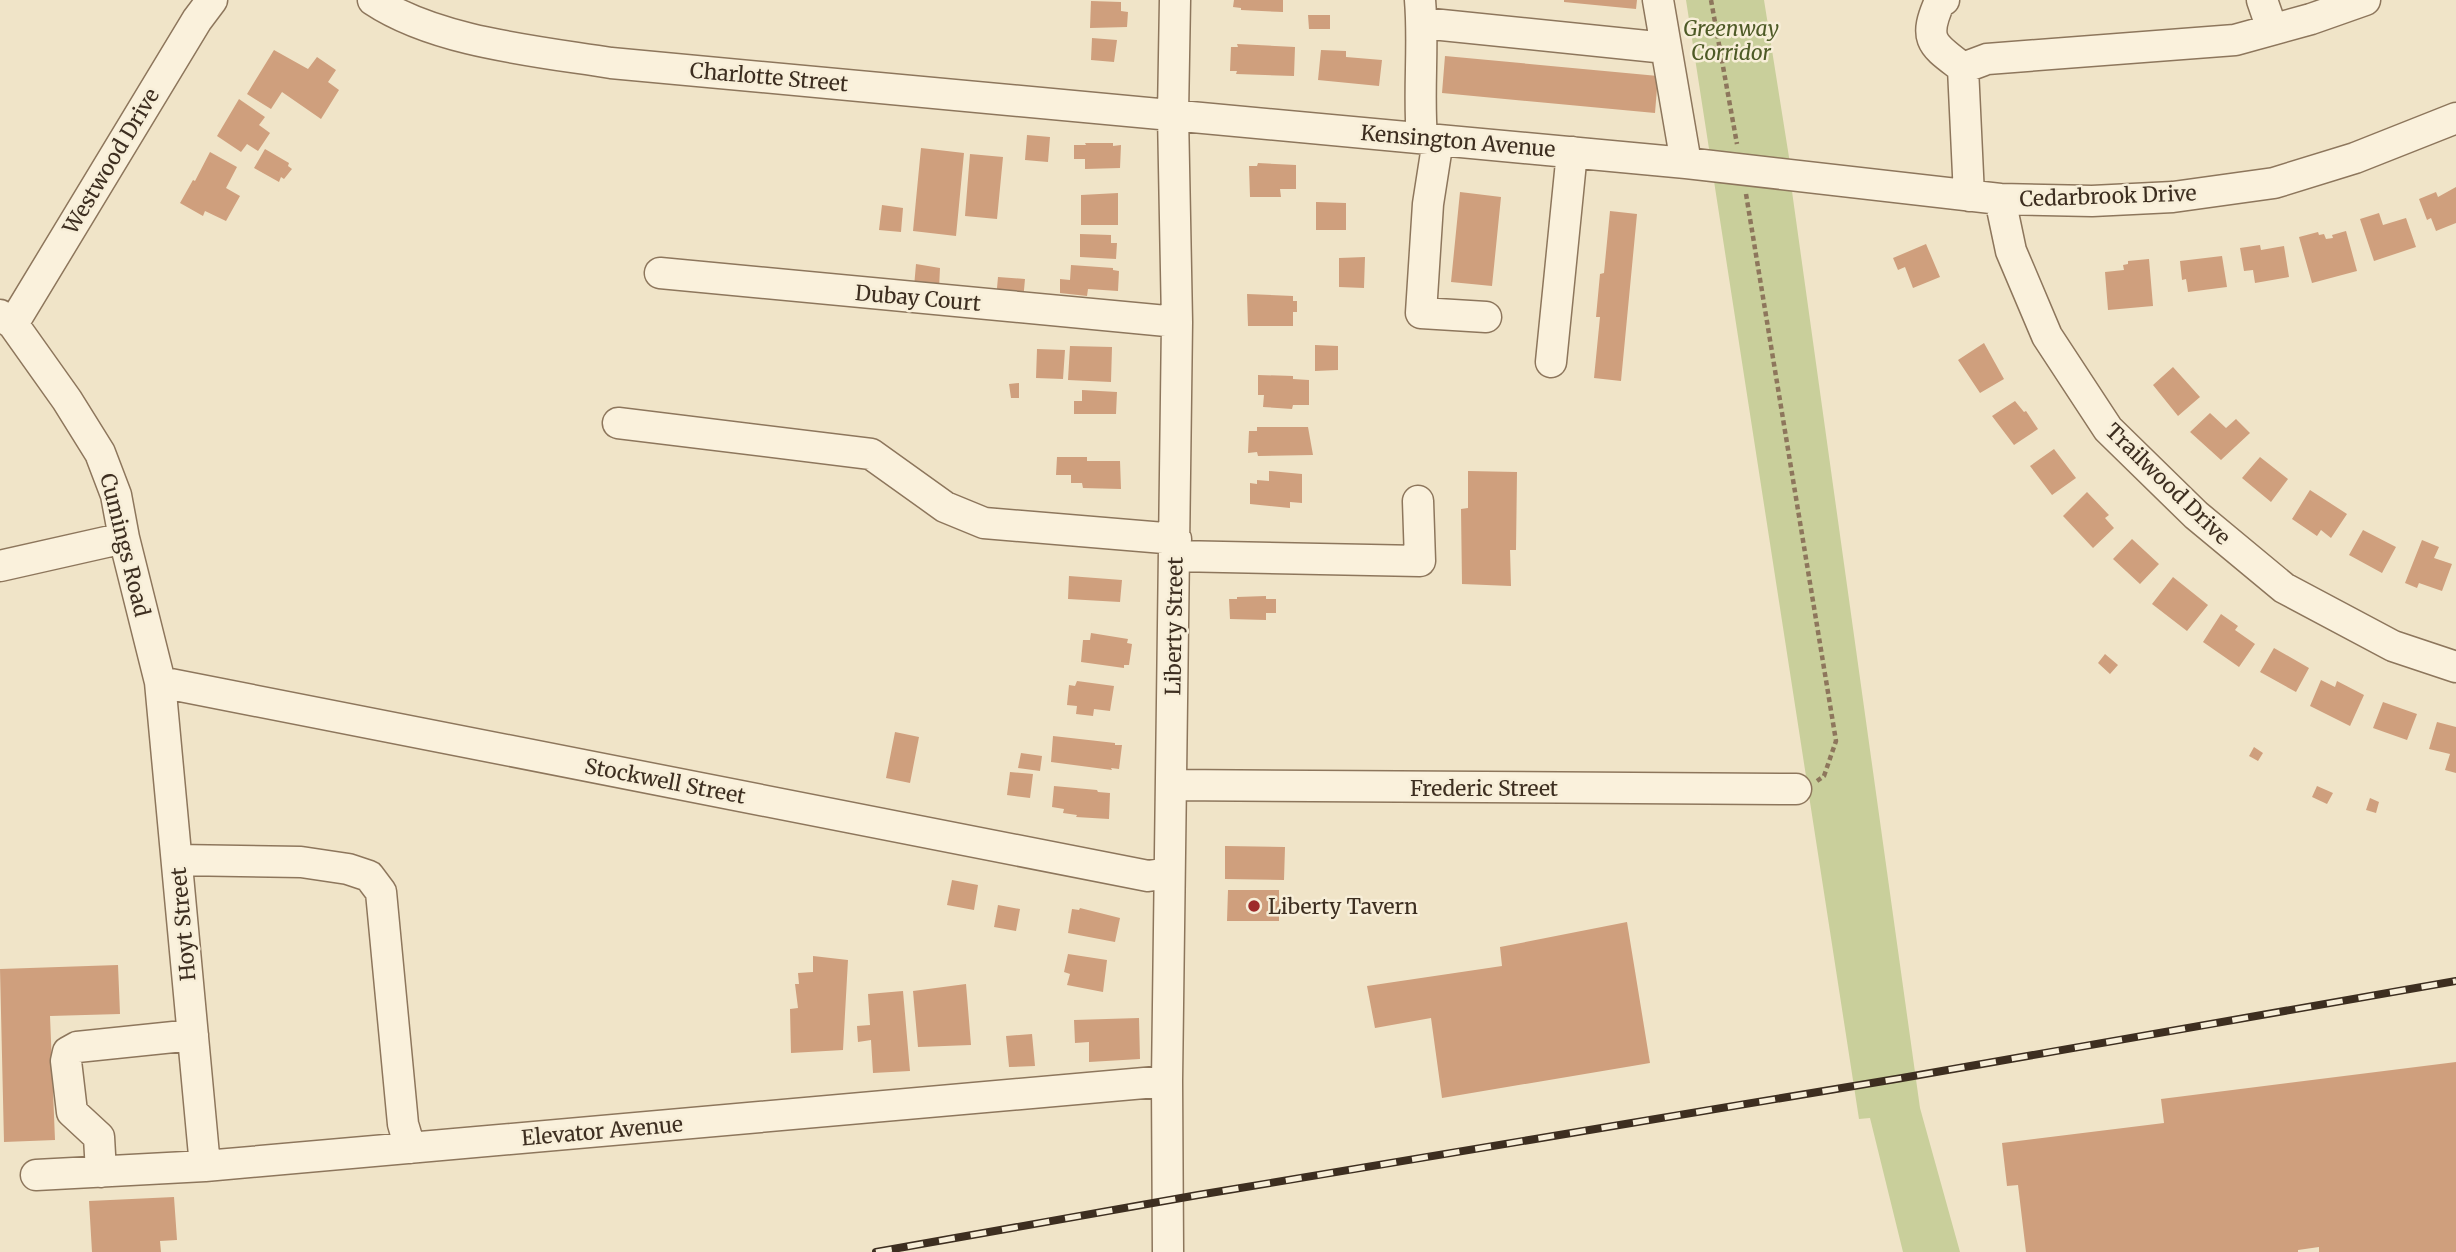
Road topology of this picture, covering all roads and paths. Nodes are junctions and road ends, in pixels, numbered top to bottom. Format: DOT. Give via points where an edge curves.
graph roads {
  1 [pos="212,0"];
  2 [pos="373,0"];
  3 [pos="1175,0"];
  4 [pos="1658,0"];
  5 [pos="1711,0"];
  6 [pos="1944,0"];
  7 [pos="2262,0"];
  8 [pos="2365,0"];
  9 [pos="2314,9"];
  10 [pos="1421,11"];
  11 [pos="2272,29"];
  12 [pos="1666,48"];
  13 [pos="1963,68"];
  14 [pos="1173,114"];
  15 [pos="2456,118"];
  16 [pos="1430,139"];
  17 [pos="1572,152"];
  18 [pos="1686,163"];
  19 [pos="1742,171"];
  20 [pos="1969,196"];
  21 [pos="2000,199"];
  22 [pos="660,274"];
  23 [pos="1486,317"];
  24 [pos="6,319"];
  25 [pos="1177,322"];
  26 [pos="1551,362"];
  27 [pos="618,423"];
  28 [pos="1418,501"];
  29 [pos="124,538"];
  30 [pos="1176,547"];
  31 [pos="0,566"];
  32 [pos="2456,667"];
  33 [pos="160,682"];
  34 [pos="1171,785"];
  35 [pos="1796,789"];
  36 [pos="177,860"];
  37 [pos="1169,873"];
  38 [pos="193,1035"];
  39 [pos="1167,1081"];
  40 [pos="410,1148"];
  41 [pos="205,1166"];
  42 [pos="101,1171"];
  43 [pos="36,1175"];
  44 [pos="1168,1252"];
  1 -- 24 [label="street, Westwood Drive"];
  2 -- 14 [label="street, Charlotte Street" via="432,28 611,63"];
  3 -- 14 [label="street, Liberty Street"];
  4 -- 12 [label="street"];
  5 -- 19 [label="path"];
  6 -- 13 [label="street" via="1933,18 1935,47"];
  7 -- 11 [label="street"];
  8 -- 9 [label="street"];
  9 -- 11 [label="street"];
  10 -- 12 [label="street"];
  10 -- 16 [label="street" via="1420,113"];
  11 -- 13 [label="street" via="2235,40 1986,59"];
  12 -- 18 [label="street"];
  13 -- 20 [label="street"];
  14 -- 16 [label="street, Kensington Avenue"];
  14 -- 25 [label="street, Liberty Street"];
  15 -- 21 [label="street, Cedarbrook Drive" via="2355,158 2274,183 2173,197"];
  16 -- 17 [label="street, Kensington Avenue"];
  16 -- 23 [label="street" via="1421,313"];
  17 -- 18 [label="street, Kensington Avenue"];
  17 -- 26 [label="street"];
  18 -- 19 [label="street, Kensington Avenue"];
  19 -- 20 [label="street"];
  19 -- 35 [label="path" via="1836,741 1824,776"];
  20 -- 21 [label="street"];
  21 -- 32 [label="street, Trailwood Drive" via="2011,251 2047,336 2108,429 2196,515 2284,588 2393,646"];
  22 -- 25 [label="street, Dubay Court"];
  24 -- 29 [label="street, Cumings Road" via="100,453 116,495"];
  25 -- 30 [label="street, Liberty Street"];
  27 -- 30 [label="street" via="871,454 945,508 984,523"];
  28 -- 30 [label="street" via="1420,561"];
  29 -- 31 [label="street"];
  29 -- 33 [label="street, Cumings Road"];
  30 -- 34 [label="street, Liberty Street"];
  33 -- 36 [label="street, Hoyt Street"];
  33 -- 37 [label="street, Stockwell Street" via="1148,876"];
  34 -- 35 [label="street, Frederic Street"];
  34 -- 37 [label="street, Liberty Street"];
  36 -- 38 [label="street, Hoyt Street"];
  36 -- 40 [label="street" via="301,862 369,876 381,892 403,1124"];
  37 -- 39 [label="street, Liberty Street"];
  38 -- 41 [label="street, Hoyt Street"];
  38 -- 42 [label="street" via="77,1047 68,1052 72,1112 99,1137"];
  39 -- 40 [label="street, Elevator Avenue"];
  39 -- 44 [label="street, Liberty Street"];
  40 -- 41 [label="street, Elevator Avenue"];
  41 -- 42 [label="street, Elevator Avenue"];
  42 -- 43 [label="street, Elevator Avenue"];
}
